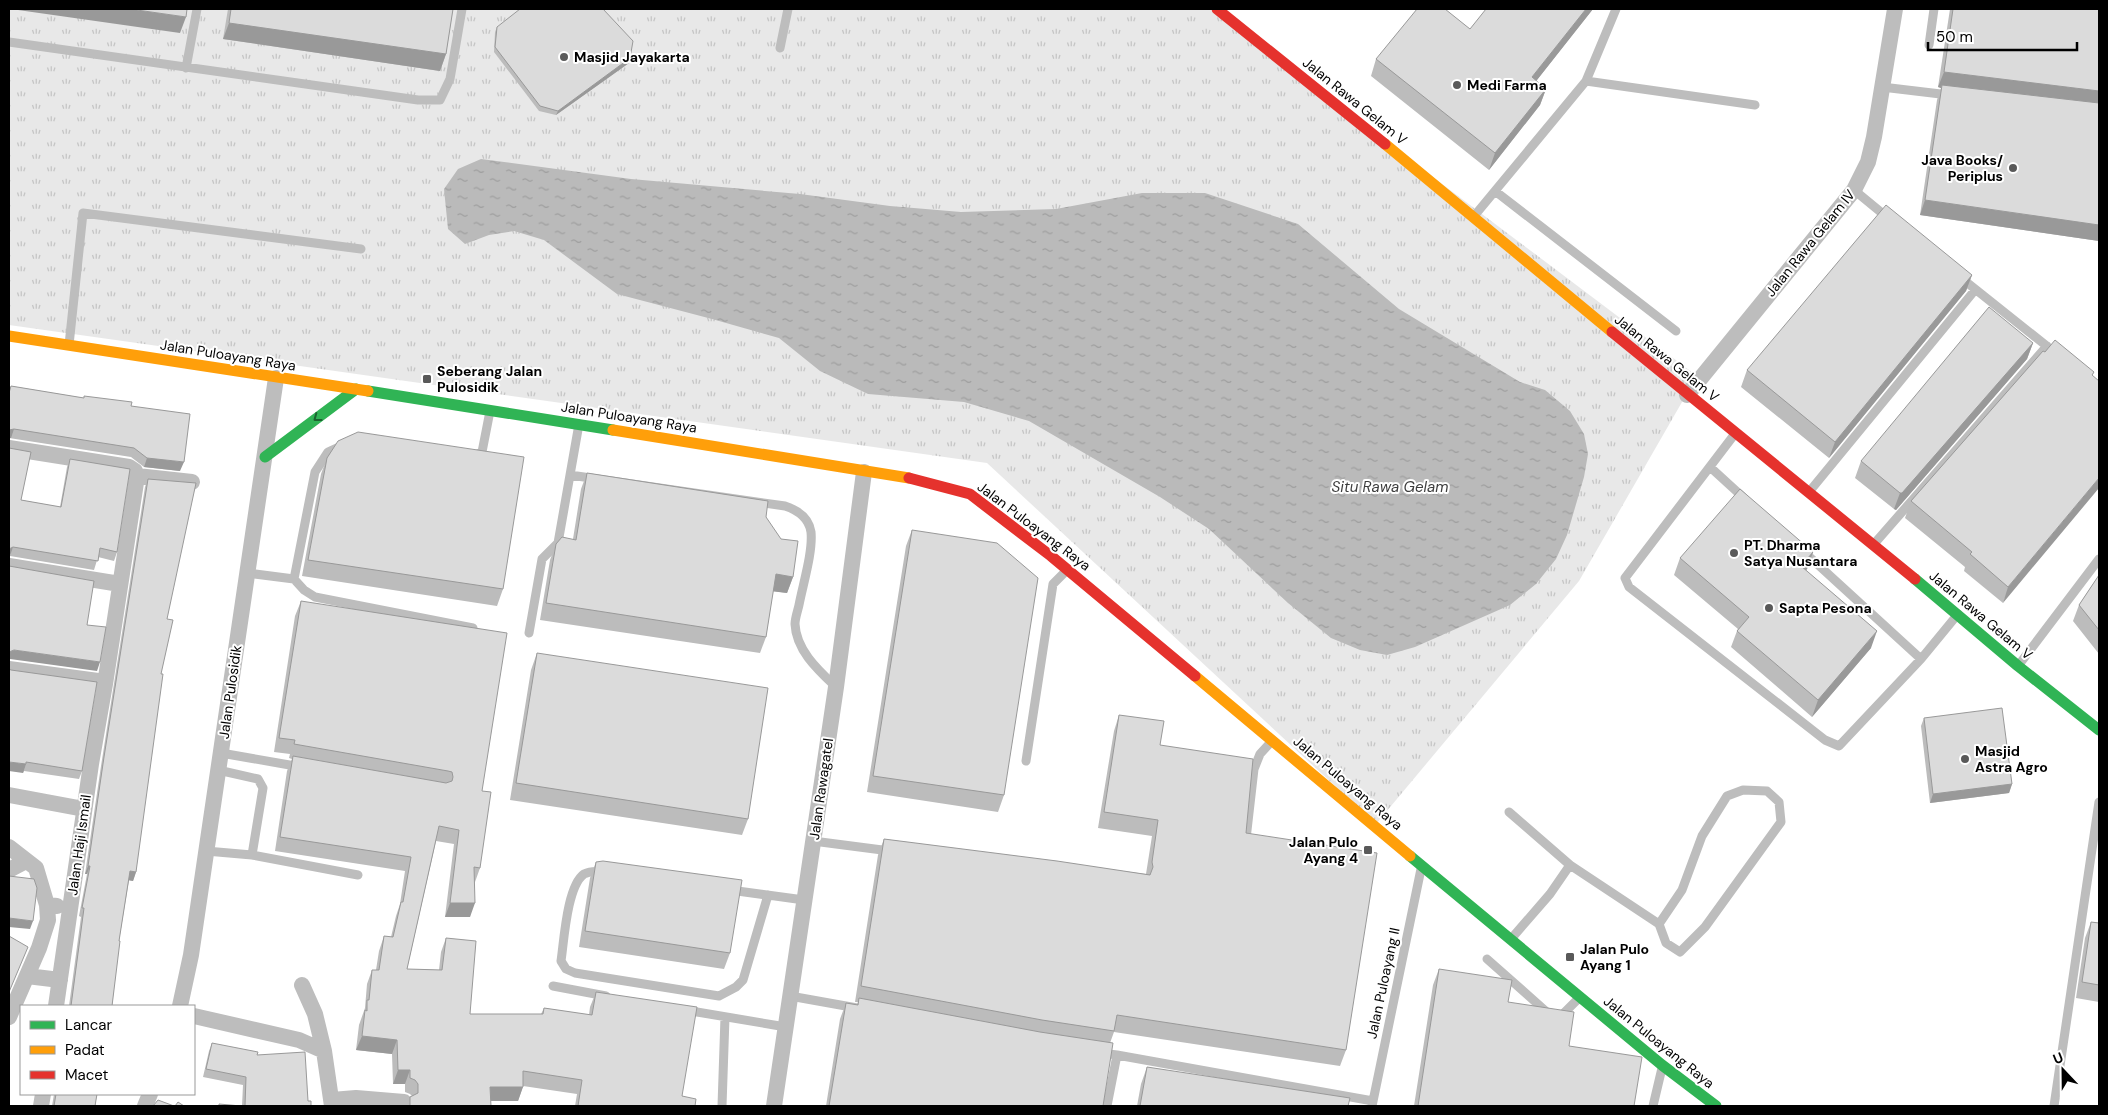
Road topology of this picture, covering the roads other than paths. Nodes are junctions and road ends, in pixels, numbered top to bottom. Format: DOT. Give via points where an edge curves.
graph roads {
  1 [pos="197,9"];
  2 [pos="462,9"];
  3 [pos="788,9"];
  4 [pos="1217,9"];
  5 [pos="1616,9"];
  6 [pos="1895,9"];
  7 [pos="1934,9"];
  8 [pos="9,42"];
  9 [pos="1929,45"];
  10 [pos="780,48"];
  11 [pos="186,68"];
  12 [pos="1586,81"];
  13 [pos="1882,87"];
  14 [pos="1962,97"];
  15 [pos="1755,105"];
  16 [pos="1854,190"];
  17 [pos="1495,191"];
  18 [pos="1474,216"];
  19 [pos="1892,221"];
  20 [pos="361,249"];
  21 [pos="1952,271"];
  22 [pos="1975,290"];
  23 [pos="1676,331"];
  24 [pos="9,336"];
  25 [pos="69,345"];
  26 [pos="2046,346"];
  27 [pos="2069,364"];
  28 [pos="276,378"];
  29 [pos="356,389"];
  30 [pos="1687,394"];
  31 [pos="490,410"];
  32 [pos="579,424"];
  33 [pos="1736,433"];
  34 [pos="351,442"];
  35 [pos="9,448"];
  36 [pos="463,455"];
  37 [pos="265,457"];
  38 [pos="1710,467"];
  39 [pos="864,472"];
  40 [pos="570,475"];
  41 [pos="137,476"];
  42 [pos="192,482"];
  43 [pos="1808,492"];
  44 [pos="1753,506"];
  45 [pos="1873,545"];
  46 [pos="1797,546"];
  47 [pos="2099,559"];
  48 [pos="9,566"];
  49 [pos="1068,569"];
  50 [pos="247,573"];
  51 [pos="294,579"];
  52 [pos="120,584"];
  53 [pos="1958,614"];
  54 [pos="481,630"];
  55 [pos="529,633"];
  56 [pos="1920,659"];
  57 [pos="2018,666"];
  58 [pos="9,669"];
  59 [pos="105,684"];
  60 [pos="836,688"];
  61 [pos="2099,730"];
  62 [pos="1273,740"];
  63 [pos="221,753"];
  64 [pos="1026,761"];
  65 [pos="315,769"];
  66 [pos="218,770"];
  67 [pos="9,795"];
  68 [pos="2099,802"];
  69 [pos="2099,808"];
  70 [pos="84,809"];
  71 [pos="1509,812"];
  72 [pos="1246,839"];
  73 [pos="813,841"];
  74 [pos="9,847"];
  75 [pos="206,850"];
  76 [pos="900,852"];
  77 [pos="252,855"];
  78 [pos="26,861"];
  79 [pos="1570,865"];
  80 [pos="1422,866"];
  81 [pos="9,870"];
  82 [pos="616,874"];
  83 [pos="358,875"];
  84 [pos="721,888"];
  85 [pos="768,895"];
  86 [pos="804,900"];
  87 [pos="47,905"];
  88 [pos="70,907"];
  89 [pos="1659,924"];
  90 [pos="1510,940"];
  91 [pos="1487,959"];
  92 [pos="27,976"];
  93 [pos="60,980"];
  94 [pos="302,985"];
  95 [pos="553,986"];
  96 [pos="790,996"];
  97 [pos="1580,997"];
  98 [pos="620,998"];
  99 [pos="56,1005"];
  100 [pos="180,1005"];
  101 [pos="677,1008"];
  102 [pos="865,1010"];
  103 [pos="195,1016"];
  104 [pos="9,1017"];
  105 [pos="725,1017"];
  106 [pos="786,1027"];
  107 [pos="324,1051"];
  108 [pos="1090,1051"];
  109 [pos="1117,1055"];
  110 [pos="1662,1065"];
  111 [pos="404,1102"];
  112 [pos="332,1103"];
  113 [pos="1373,1104"];
  114 [pos="722,1106"];
  115 [pos="774,1106"];
  116 [pos="1107,1106"];
  117 [pos="1653,1106"];
  118 [pos="1716,1106"];
  119 [pos="2054,1106"];
  1 -- 11 [label="lane"];
  2 -- 11 [label="lane" via="450,80 440,100 418,100"];
  3 -- 10 [label="lane"];
  4 -- 18 [label="street, Jalan Rawa Gelam V"];
  5 -- 12 [label="lane"];
  6 -- 13 [label="street, Jalan Rawa Gelam IV"];
  7 -- 9 [label="lane"];
  8 -- 11 [label="lane"];
  12 -- 15 [label="lane"];
  12 -- 17 [label="lane"];
  13 -- 14 [label="lane"];
  13 -- 16 [label="street, Jalan Rawa Gelam IV" via="1868,162"];
  16 -- 19 [label="lane"];
  16 -- 30 [label="street, Jalan Rawa Gelam IV"];
  17 -- 18 [label="lane"];
  17 -- 23 [label="lane"];
  18 -- 30 [label="street, Jalan Rawa Gelam V"];
  20 -- 25 [label="lane" via="83,213"];
  21 -- 22 [label="lane"];
  22 -- 26 [label="lane"];
  22 -- 43 [label="lane"];
  24 -- 25 [label="street, Jalan Puloayang Raya"];
  25 -- 28 [label="street, Jalan Puloayang Raya"];
  26 -- 27 [label="lane"];
  26 -- 45 [label="lane"];
  28 -- 29 [label="street, Jalan Puloayang Raya"];
  28 -- 37 [label="street, Jalan Pulosidik"];
  29 -- 31 [label="street, Jalan Puloayang Raya"];
  29 -- 37 [label="street, one-way"];
  30 -- 33 [label="street, Jalan Rawa Gelam V"];
  31 -- 32 [label="street, Jalan Puloayang Raya"];
  31 -- 36 [label="lane" via="482,452"];
  32 -- 39 [label="street, Jalan Puloayang Raya"];
  32 -- 40 [label="lane"];
  33 -- 38 [label="lane"];
  33 -- 43 [label="street, Jalan Rawa Gelam V"];
  34 -- 51 [label="lane" via="328,452 315,472"];
  35 -- 41 [label="street" via="129,467"];
  37 -- 50 [label="street, Jalan Pulosidik"];
  38 -- 44 [label="lane"];
  38 -- 56 [label="lane" via="1625,578 1629,588 1825,740 1839,746"];
  39 -- 49 [label="street, Jalan Puloayang Raya" via="924,481 970,494"];
  39 -- 60 [label="street, Jalan Rawagatel"];
  40 -- 55 [label="lane" via="558,543 542,559"];
  40 -- 60 [label="lane" via="797,510 807,521 811,532 795,623 811,662"];
  41 -- 42 [label="street"];
  41 -- 52 [label="street, Jalan Haji Ismail"];
  43 -- 45 [label="street, Jalan Rawa Gelam V"];
  45 -- 53 [label="street, Jalan Rawa Gelam V"];
  46 -- 56 [label="lane"];
  47 -- 57 [label="lane"];
  48 -- 52 [label="street"];
  49 -- 62 [label="street, Jalan Puloayang Raya"];
  49 -- 64 [label="lane" via="1054,584"];
  50 -- 51 [label="lane"];
  50 -- 63 [label="street, Jalan Pulosidik"];
  51 -- 54 [label="lane" via="315,597"];
  52 -- 59 [label="street, Jalan Haji Ismail"];
  53 -- 56 [label="lane"];
  53 -- 57 [label="street, Jalan Rawa Gelam V"];
  57 -- 61 [label="street, Jalan Rawa Gelam V"];
  58 -- 59 [label="street"];
  59 -- 70 [label="street, Jalan Haji Ismail"];
  60 -- 73 [label="street, Jalan Rawagatel"];
  62 -- 72 [label="lane" via="1260,754 1254,769"];
  62 -- 80 [label="street, Jalan Puloayang Raya"];
  63 -- 65 [label="lane"];
  63 -- 66 [label="street, Jalan Pulosidik"];
  66 -- 75 [label="street, Jalan Pulosidik"];
  66 -- 77 [label="lane" via="258,779 263,788"];
  67 -- 70 [label="street"];
  68 -- 69 [label="lane"];
  69 -- 119 [label="lane"];
  70 -- 88 [label="street, Jalan Haji Ismail"];
  71 -- 79 [label="lane"];
  73 -- 76 [label="lane"];
  73 -- 86 [label="street, Jalan Rawagatel"];
  74 -- 78 [label="street"];
  75 -- 77 [label="lane"];
  75 -- 100 [label="street, Jalan Pulosidik"];
  77 -- 83 [label="lane"];
  78 -- 81 [label="street"];
  78 -- 87 [label="street" via="36,868"];
  79 -- 89 [label="lane"];
  79 -- 90 [label="lane"];
  80 -- 90 [label="street, Jalan Puloayang Raya"];
  80 -- 113 [label="lane, Jalan Puloayang II"];
  82 -- 85 [label="lane" via="588,872 582,875 573,889 561,961 575,974 720,996 743,980"];
  84 -- 85 [label="lane"];
  85 -- 86 [label="lane"];
  86 -- 96 [label="street, Jalan Rawagatel"];
  87 -- 88 [label="street"];
  87 -- 92 [label="street" via="48,920"];
  88 -- 93 [label="street, Jalan Haji Ismail"];
  89 -- 89 [label="lane" via="1682,890 1702,836 1727,796 1744,790 1767,791 1779,802 1781,822 1705,927 1680,952 1666,943"];
  90 -- 97 [label="street, Jalan Puloayang Raya"];
  91 -- 97 [label="lane" via="1556,1020"];
  92 -- 93 [label="street"];
  92 -- 104 [label="street"];
  93 -- 99 [label="street, Jalan Haji Ismail"];
  94 -- 107 [label="street" via="315,1014"];
  95 -- 98 [label="lane"];
  96 -- 102 [label="lane"];
  96 -- 106 [label="street, Jalan Rawagatel"];
  97 -- 110 [label="street, Jalan Puloayang Raya"];
  101 -- 105 [label="lane"];
  103 -- 107 [label="street" via="298,1040"];
  105 -- 106 [label="lane"];
  105 -- 114 [label="lane"];
  106 -- 115 [label="street, Jalan Rawagatel"];
  107 -- 112 [label="street"];
  108 -- 109 [label="lane"];
  109 -- 113 [label="lane"];
  109 -- 116 [label="lane"];
  110 -- 117 [label="lane"];
  110 -- 118 [label="street, Jalan Puloayang Raya"];
  111 -- 112 [label="street" via="356,1098"];
}
